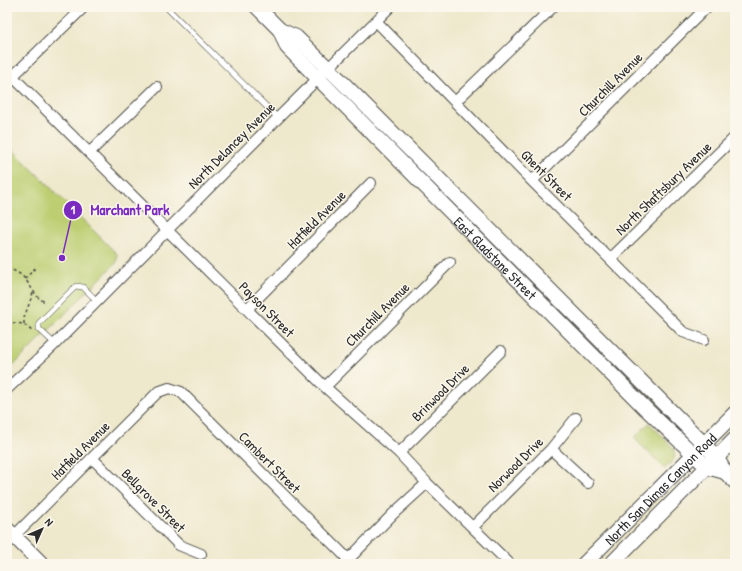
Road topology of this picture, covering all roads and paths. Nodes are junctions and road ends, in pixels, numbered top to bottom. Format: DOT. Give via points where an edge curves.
graph roads {
  1 [pos="166,7"];
  2 [pos="257,7"];
  3 [pos="390,7"];
  4 [pos="553,7"];
  5 [pos="707,7"];
  6 [pos="82,8"];
  7 [pos="376,21"];
  8 [pos="323,73"];
  9 [pos="10,74"];
  10 [pos="157,87"];
  11 [pos="455,102"];
  12 [pos="278,118"];
  13 [pos="735,137"];
  14 [pos="90,152"];
  15 [pos="532,181"];
  16 [pos="371,183"];
  17 [pos="167,230"];
  18 [pos="610,259"];
  19 [pos="450,262"];
  20 [pos="37,266"];
  21 [pos="7,268"];
  22 [pos="25,279"];
  23 [pos="34,292"];
  24 [pos="97,301"];
  25 [pos="45,302"];
  26 [pos="247,308"];
  27 [pos="7,322"];
  28 [pos="24,324"];
  29 [pos="35,334"];
  30 [pos="704,340"];
  31 [pos="55,344"];
  32 [pos="500,351"];
  33 [pos="325,386"];
  34 [pos="169,388"];
  35 [pos="7,389"];
  36 [pos="735,413"];
  37 [pos="576,418"];
  38 [pos="735,439"];
  39 [pos="704,444"];
  40 [pos="551,449"];
  41 [pos="399,453"];
  42 [pos="694,454"];
  43 [pos="92,458"];
  44 [pos="712,462"];
  45 [pos="730,477"];
  46 [pos="427,483"];
  47 [pos="588,483"];
  48 [pos="473,527"];
  49 [pos="10,532"];
  50 [pos="201,554"];
  51 [pos="347,562"];
  52 [pos="42,564"];
  53 [pos="510,564"];
  54 [pos="584,564"];
  55 [pos="611,564"];
  1 -- 12 [label="lane"];
  2 -- 8 [label="street, East Gladstone Street" via="280,30 296,37"];
  3 -- 7 [label="street, North Delancey Avenue"];
  4 -- 11 [label="street"];
  5 -- 15 [label="street, Churchill Avenue"];
  6 -- 9 [label="street"];
  7 -- 8 [label="street, North Delancey Avenue"];
  7 -- 11 [label="street, Ghent Street"];
  8 -- 12 [label="street, North Delancey Avenue"];
  8 -- 39 [label="street, East Gladstone Street"];
  8 -- 42 [label="street, East Gladstone Street" via="641,404"];
  9 -- 14 [label="street, Payson Street"];
  10 -- 14 [label="street"];
  11 -- 15 [label="street, Ghent Street"];
  12 -- 17 [label="street, North Delancey Avenue"];
  13 -- 18 [label="street, North Shaftsbury Avenue"];
  14 -- 17 [label="street, Payson Street"];
  15 -- 18 [label="street, Ghent Street"];
  16 -- 26 [label="street, Hatfield Avenue"];
  17 -- 24 [label="street, North Delancey Avenue"];
  17 -- 26 [label="street, Payson Street"];
  18 -- 30 [label="street, Ghent Street" via="683,332"];
  19 -- 33 [label="street, Churchill Avenue"];
  20 -- 22 [label="path"];
  21 -- 22 [label="path"];
  22 -- 23 [label="path"];
  23 -- 25 [label="path"];
  23 -- 28 [label="path"];
  24 -- 31 [label="street, North Delancey Avenue"];
  24 -- 31 [label="lane" via="83,287 76,286 39,323 39,329"];
  26 -- 33 [label="street, Payson Street"];
  27 -- 28 [label="path"];
  28 -- 29 [label="path"];
  31 -- 35 [label="street, North Delancey Avenue"];
  32 -- 41 [label="street, Brinwood Drive"];
  33 -- 41 [label="street, Payson Street"];
  34 -- 43 [label="street, Hatfield Avenue" via="158,392"];
  34 -- 51 [label="street, Cambert Street" via="181,392"];
  36 -- 39 [label="street, North San Dimas Canyon Road"];
  37 -- 40 [label="street, Norwood Drive"];
  38 -- 44 [label="street, North San Dimas Canyon Road"];
  39 -- 42 [label="street, North San Dimas Canyon Road"];
  39 -- 44 [label="street, East Gladstone Street"];
  40 -- 47 [label="street"];
  40 -- 48 [label="street, Norwood Drive"];
  41 -- 46 [label="street, Payson Street"];
  42 -- 44 [label="street, East Gladstone Street"];
  42 -- 54 [label="street, North San Dimas Canyon Road"];
  43 -- 49 [label="street, Hatfield Avenue"];
  43 -- 50 [label="street, Bellgrove Street" via="179,545"];
  44 -- 45 [label="street, East Gladstone Street"];
  44 -- 55 [label="street, North San Dimas Canyon Road"];
  46 -- 48 [label="street, Payson Street"];
  46 -- 51 [label="street"];
  48 -- 53 [label="street, Payson Street"];
  49 -- 52 [label="street"];
}
